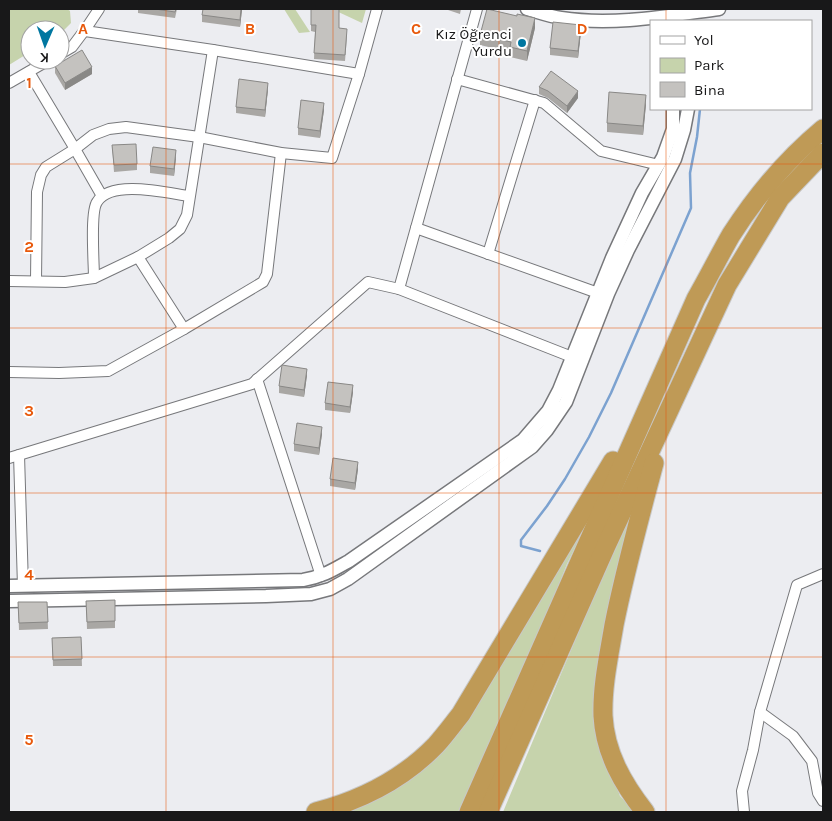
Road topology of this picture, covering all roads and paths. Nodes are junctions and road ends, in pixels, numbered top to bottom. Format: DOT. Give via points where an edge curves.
graph roads {
  1 [pos="99,9"];
  2 [pos="377,9"];
  3 [pos="477,9"];
  4 [pos="527,9"];
  5 [pos="719,9"];
  6 [pos="670,15"];
  7 [pos="692,17"];
  8 [pos="85,30"];
  9 [pos="70,48"];
  10 [pos="213,50"];
  11 [pos="32,70"];
  12 [pos="29,72"];
  13 [pos="359,74"];
  14 [pos="457,78"];
  15 [pos="9,83"];
  16 [pos="534,100"];
  17 [pos="674,110"];
  18 [pos="688,110"];
  19 [pos="823,129"];
  20 [pos="199,137"];
  21 [pos="76,150"];
  22 [pos="281,153"];
  23 [pos="823,153"];
  24 [pos="659,165"];
  25 [pos="102,196"];
  26 [pos="189,196"];
  27 [pos="416,228"];
  28 [pos="488,254"];
  29 [pos="138,257"];
  30 [pos="94,278"];
  31 [pos="9,281"];
  32 [pos="36,281"];
  33 [pos="399,289"];
  34 [pos="598,293"];
  35 [pos="184,329"];
  36 [pos="572,358"];
  37 [pos="9,372"];
  38 [pos="258,379"];
  39 [pos="682,381"];
  40 [pos="656,389"];
  41 [pos="14,457"];
  42 [pos="823,574"];
  43 [pos="321,576"];
  44 [pos="9,586"];
  45 [pos="23,586"];
  46 [pos="9,601"];
  47 [pos="760,712"];
  48 [pos="823,801"];
  49 [pos="316,812"];
  50 [pos="470,812"];
  51 [pos="488,812"];
  52 [pos="645,812"];
  53 [pos="744,812"];
  1 -- 8 [label="street"];
  2 -- 13 [label="street"];
  3 -- 14 [label="street"];
  4 -- 6 [label="street" via="560,18 609,21"];
  5 -- 7 [label="street"];
  6 -- 7 [label="street"];
  8 -- 9 [label="street"];
  8 -- 10 [label="street"];
  10 -- 13 [label="street"];
  10 -- 20 [label="street"];
  11 -- 12 [label="street"];
  12 -- 15 [label="street"];
  12 -- 21 [label="street"];
  13 -- 22 [label="street" via="332,158"];
  14 -- 16 [label="street"];
  14 -- 27 [label="street"];
  16 -- 24 [label="street" via="544,103 601,151"];
  16 -- 28 [label="street"];
  17 -- 24 [label="street" via="673,129"];
  18 -- 46 [label="street" via="675,159 608,294 566,402 532,447 330,589 311,594 266,596"];
  19 -- 40 [label="highway" via="768,184 732,235 696,299"];
  20 -- 21 [label="street" via="126,127 109,129 93,136"];
  20 -- 22 [label="street"];
  20 -- 26 [label="street"];
  21 -- 25 [label="street"];
  21 -- 32 [label="street" via="46,167 41,175 37,192"];
  22 -- 35 [label="street" via="267,274 263,282"];
  23 -- 39 [label="highway" via="780,198 727,285"];
  24 -- 34 [label="street" via="642,193"];
  25 -- 26 [label="street" via="123,189"];
  25 -- 30 [label="street" via="93,214"];
  26 -- 29 [label="street" via="180,228"];
  27 -- 28 [label="street"];
  27 -- 33 [label="street"];
  28 -- 34 [label="street"];
  29 -- 30 [label="street"];
  29 -- 35 [label="street"];
  30 -- 32 [label="street"];
  31 -- 32 [label="street"];
  33 -- 36 [label="street"];
  33 -- 38 [label="street" via="368,282"];
  34 -- 36 [label="street"];
  35 -- 37 [label="street" via="108,371"];
  36 -- 43 [label="street" via="548,411 523,440 349,561"];
  38 -- 41 [label="street" via="252,384"];
  38 -- 43 [label="street"];
  39 -- 51 [label="highway"];
  39 -- 52 [label="highway" via="638,522 620,595 604,691 603,717 617,770"];
  40 -- 49 [label="highway" via="461,714 436,745 403,774 374,792"];
  40 -- 50 [label="highway"];
  41 -- 45 [label="street"];
  42 -- 47 [label="street" via="797,585"];
  43 -- 45 [label="street" via="303,580"];
  44 -- 45 [label="street"];
  47 -- 48 [label="street" via="793,736 812,761 818,793"];
  47 -- 53 [label="street" via="742,791"];
}
